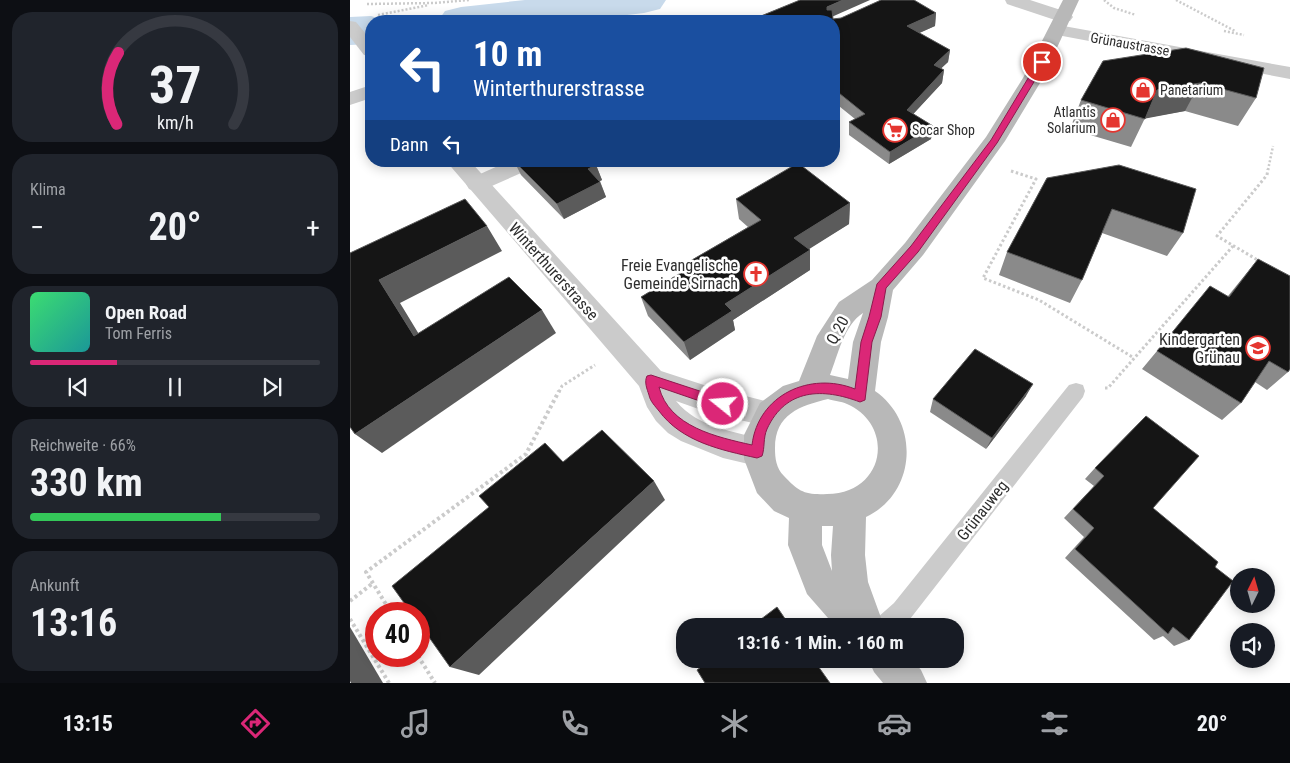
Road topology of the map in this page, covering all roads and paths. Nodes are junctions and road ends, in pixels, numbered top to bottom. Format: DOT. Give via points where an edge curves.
graph roads {
  1 [pos="469,0"];
  2 [pos="1013,0"];
  3 [pos="1071,0"];
  4 [pos="1104,0"];
  5 [pos="1176,0"];
  6 [pos="434,3"];
  7 [pos="361,4"];
  8 [pos="1107,4"];
  9 [pos="377,15"];
  10 [pos="1061,23"];
  11 [pos="350,26"];
  12 [pos="1238,32"];
  13 [pos="365,44"];
  14 [pos="1290,73"];
  15 [pos="365,94"];
  16 [pos="350,100"];
  17 [pos="1273,146"];
  18 [pos="462,167"];
  19 [pos="515,167"];
  20 [pos="1004,169"];
  21 [pos="477,184"];
  22 [pos="1233,246"];
  23 [pos="1266,265"];
  24 [pos="881,287"];
  25 [pos="1134,358"];
  26 [pos="598,363"];
  27 [pos="651,380"];
  28 [pos="812,388"];
  29 [pos="1076,390"];
  30 [pos="860,396"];
  31 [pos="769,414"];
  32 [pos="757,452"];
  33 [pos="850,508"];
  34 [pos="805,510"];
  35 [pos="373,583"];
  36 [pos="350,601"];
  37 [pos="385,602"];
  38 [pos="852,618"];
  39 [pos="863,618"];
  40 [pos="894,618"];
  41 [pos="350,619"];
  42 [pos="425,667"];
  43 [pos="895,668"];
  44 [pos="389,683"];
  45 [pos="435,683"];
  46 [pos="908,683"];
  1 -- 6 [label="path"];
  2 -- 10 [label="street, Grünaustrasse"];
  3 -- 10 [label="main road, Q 20"];
  4 -- 8 [label="path"];
  5 -- 12 [label="path"];
  6 -- 7 [label="path"];
  6 -- 9 [label="path"];
  10 -- 14 [label="street, Grünaustrasse"];
  10 -- 24 [label="main road, Q 20" via="1033,78 994,141 914,249"];
  11 -- 13 [label="street"];
  15 -- 16 [label="street"];
  17 -- 22 [label="path" via="1267,175 1217,236"];
  18 -- 21 [label="street, Winterthurerstrasse"];
  19 -- 21 [label="street"];
  20 -- 25 [label="path" via="1036,180 984,278 1038,300"];
  21 -- 27 [label="street, Winterthurerstrasse"];
  22 -- 23 [label="path"];
  22 -- 25 [label="path"];
  24 -- 28 [label="main road, Q 20" via="848,309 831,336"];
  24 -- 30 [label="main road, Q 20" via="867,342"];
  25 -- 29 [label="path" via="1108,388"];
  26 -- 35 [label="path" via="562,386 526,454 366,572"];
  27 -- 31 [label="street, Winterthurerstrasse" via="707,400"];
  27 -- 32 [label="street, Winterthurerstrasse" via="655,397 671,418 688,431"];
  28 -- 30 [label="main road" via="828,387"];
  28 -- 31 [label="main road" via="795,393"];
  29 -- 40 [label="lane, Grünauweg"];
  30 -- 33 [label="main road" via="888,425 893,443 892,463 884,482 874,493"];
  31 -- 32 [label="main road" via="760,432"];
  32 -- 34 [label="main road" via="761,470 770,487"];
  33 -- 34 [label="main road"];
  33 -- 39 [label="main road" via="848,555 851,582"];
  34 -- 38 [label="main road" via="805,545 819,582"];
  35 -- 36 [label="path"];
  35 -- 37 [label="path"];
  41 -- 44 [label="path"];
  42 -- 45 [label="path"];
  43 -- 46 [label="main road"];
}
